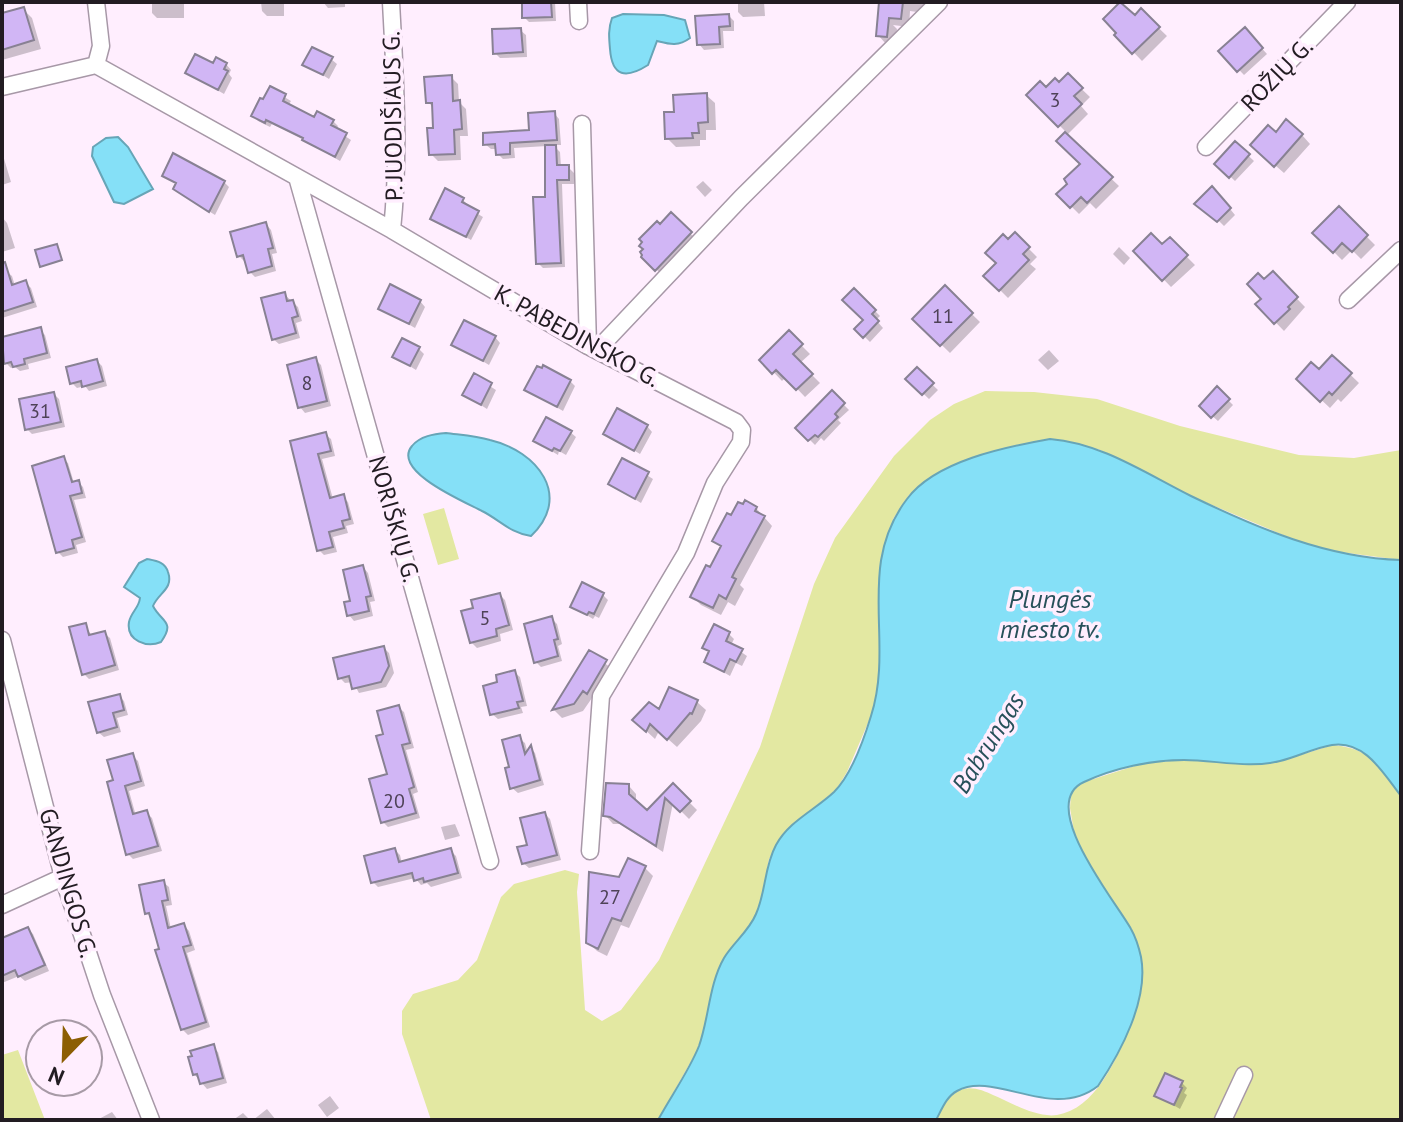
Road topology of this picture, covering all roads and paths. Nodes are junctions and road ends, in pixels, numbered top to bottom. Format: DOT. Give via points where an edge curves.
graph roads {
  1 [pos="96,2"];
  2 [pos="391,2"];
  3 [pos="578,2"];
  4 [pos="939,2"];
  5 [pos="1347,2"];
  6 [pos="579,21"];
  7 [pos="96,65"];
  8 [pos="2,87"];
  9 [pos="582,124"];
  10 [pos="1206,147"];
  11 [pos="297,177"];
  12 [pos="392,230"];
  13 [pos="1401,250"];
  14 [pos="1348,300"];
  15 [pos="592,348"];
  16 [pos="2,640"];
  17 [pos="590,851"];
  18 [pos="490,861"];
  19 [pos="63,877"];
  20 [pos="2,905"];
  21 [pos="1244,1075"];
  22 [pos="151,1120"];
  23 [pos="1223,1120"];
  1 -- 7 [label="street" via="101,46"];
  2 -- 12 [label="street, P. JUODIŠIAUS G." via="397,123"];
  3 -- 6 [label="street"];
  4 -- 15 [label="street"];
  5 -- 10 [label="street, ROŽIŲ G."];
  7 -- 8 [label="street"];
  7 -- 11 [label="street, K. PABEDINSKO G."];
  9 -- 15 [label="street"];
  11 -- 12 [label="street, K. PABEDINSKO G."];
  11 -- 18 [label="street, NORIŠKIŲ G."];
  12 -- 15 [label="street, K. PABEDINSKO G."];
  13 -- 14 [label="street"];
  15 -- 17 [label="street, K. PABEDINSKO G." via="736,422 742,430 741,442 715,483 686,553 601,696"];
  16 -- 19 [label="street, GANDINGOS G."];
  19 -- 20 [label="street"];
  19 -- 22 [label="street, GANDINGOS G."];
  21 -- 23 [label="street"];
}
